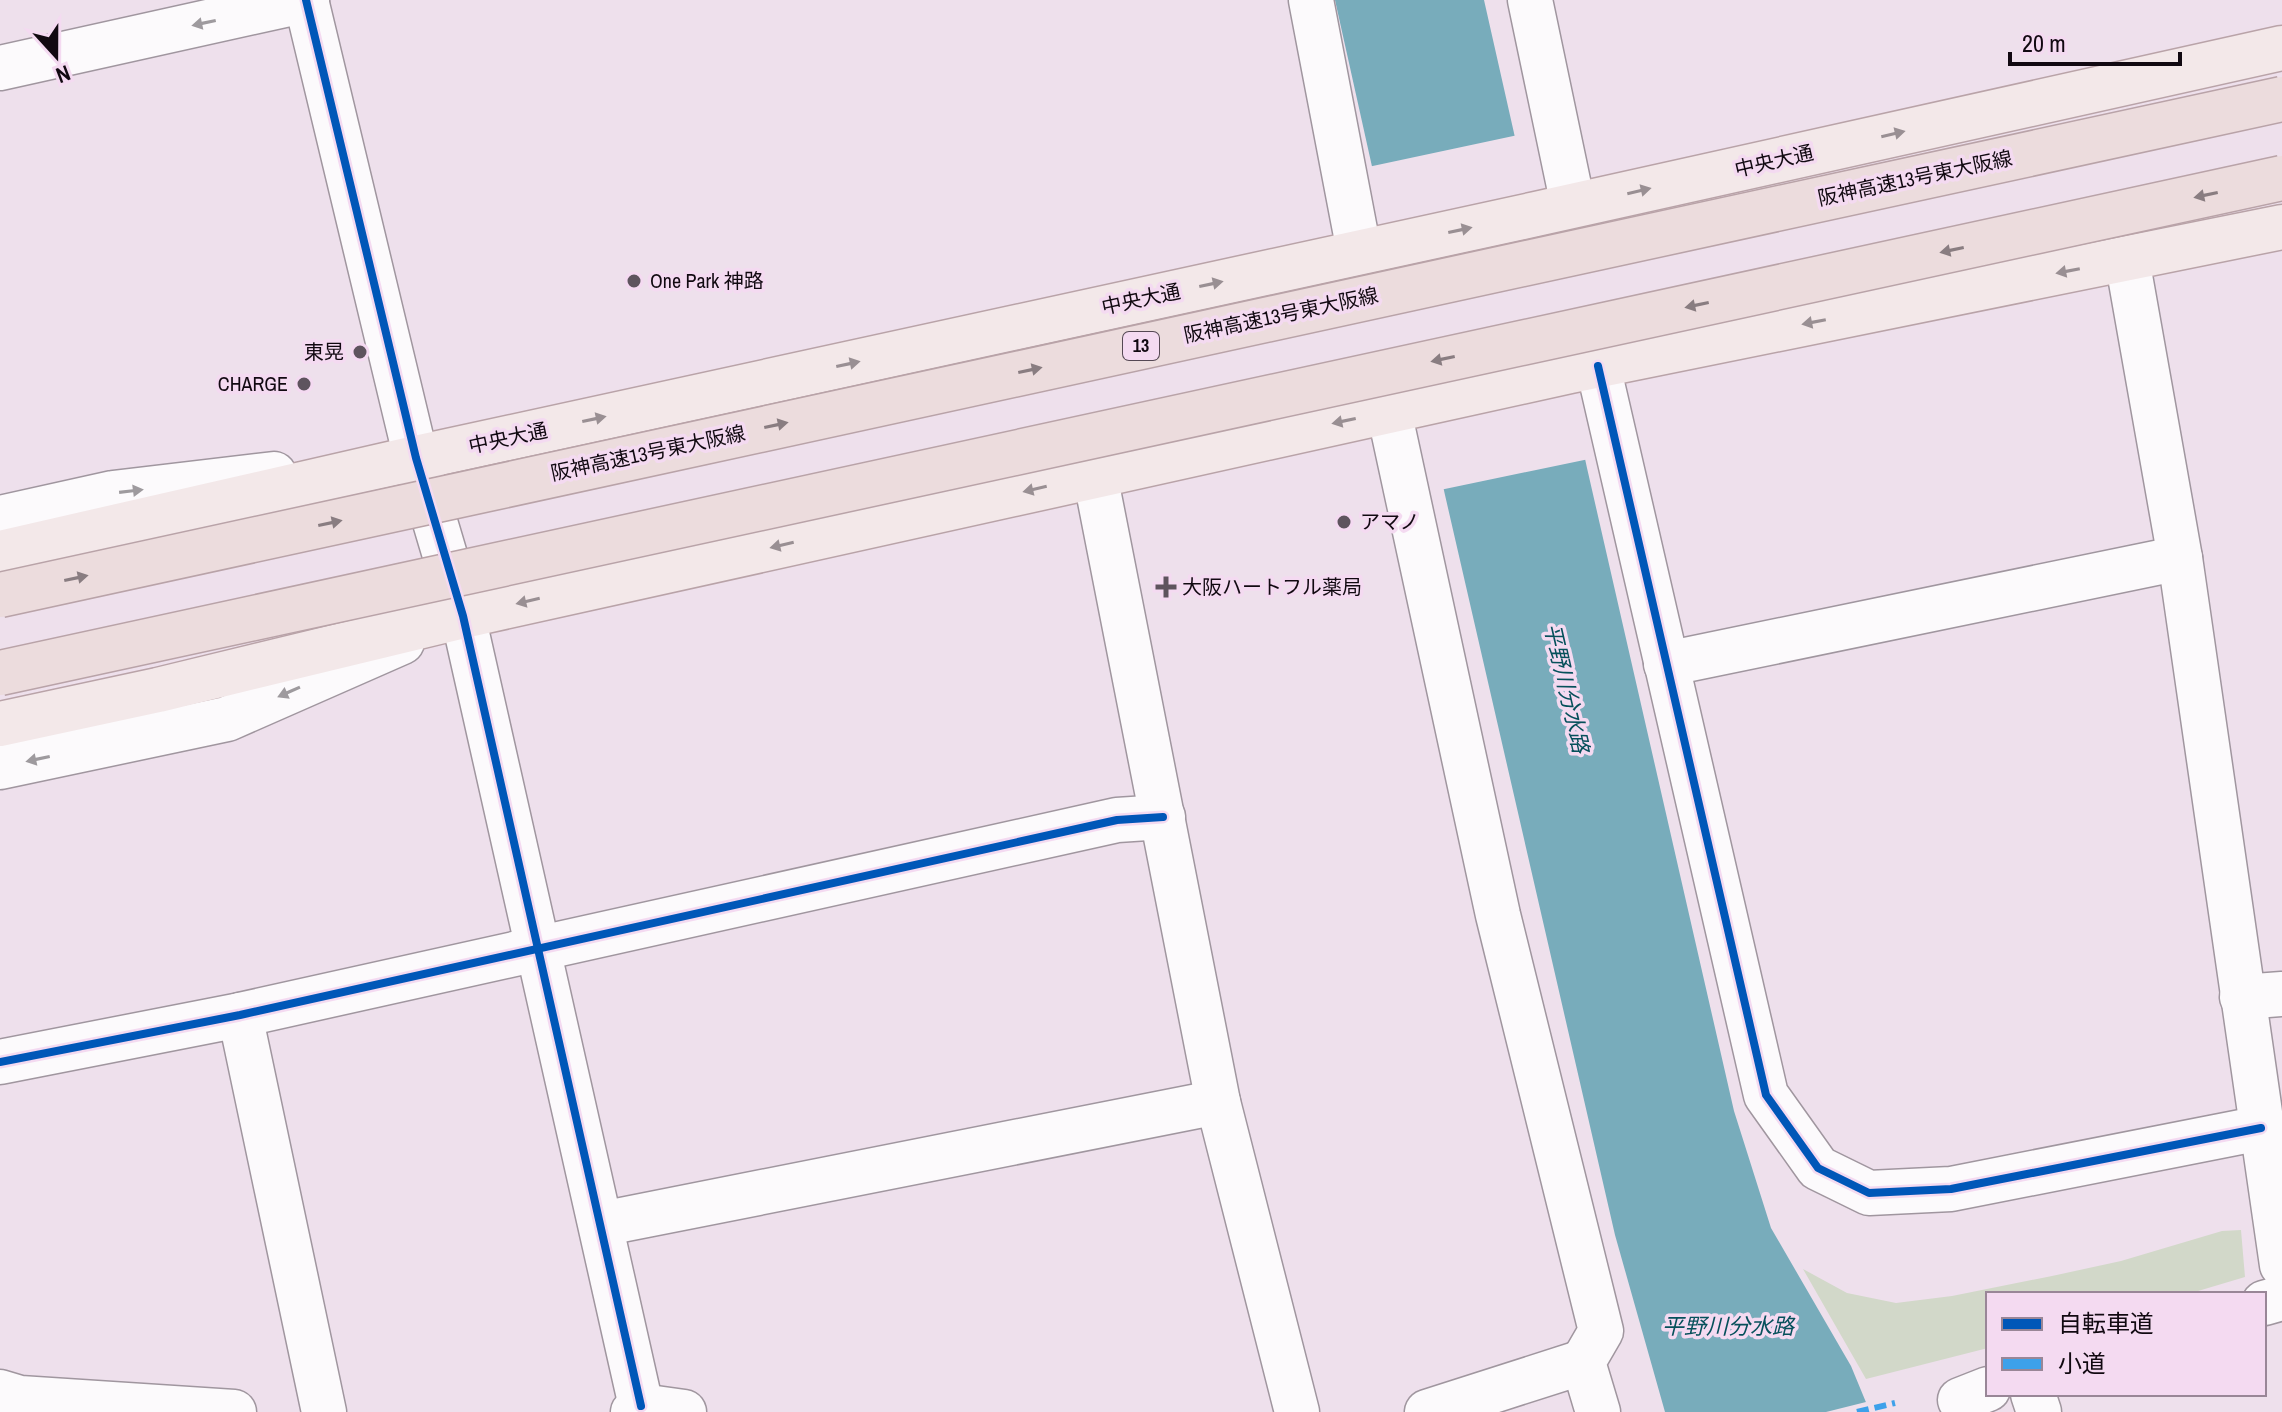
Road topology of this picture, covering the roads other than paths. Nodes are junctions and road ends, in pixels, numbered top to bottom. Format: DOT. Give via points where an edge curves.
graph roads {
  1 [pos="306,0"];
  2 [pos="1311,0"];
  3 [pos="1530,0"];
  4 [pos="2282,48"];
  5 [pos="0,68"];
  6 [pos="2282,99"];
  7 [pos="2282,178"];
  8 [pos="1554,210"];
  9 [pos="2282,227"];
  10 [pos="1372,249"];
  11 [pos="2127,259"];
  12 [pos="1584,369"];
  13 [pos="1404,408"];
  14 [pos="416,458"];
  15 [pos="1095,475"];
  16 [pos="0,518"];
  17 [pos="0,553"];
  18 [pos="2180,558"];
  19 [pos="0,595"];
  20 [pos="463,616"];
  21 [pos="1666,664"];
  22 [pos="0,673"];
  23 [pos="0,724"];
  24 [pos="0,767"];
  25 [pos="1163,817"];
  26 [pos="538,948"];
  27 [pos="2262,996"];
  28 [pos="240,1015"];
  29 [pos="0,1062"];
  30 [pos="1218,1102"];
  31 [pos="2261,1128"];
  32 [pos="601,1224"];
  33 [pos="2282,1265"];
  34 [pos="1583,1362"];
  35 [pos="0,1392"];
  36 [pos="637,1409"];
  37 [pos="234,1412"];
  38 [pos="324,1412"];
  39 [pos="684,1412"];
  40 [pos="1297,1412"];
  41 [pos="1427,1412"];
  42 [pos="1598,1412"];
  1 -- 5 [label="street, one-way"];
  1 -- 14 [label="street"];
  2 -- 10 [label="street"];
  3 -- 8 [label="street"];
  8 -- 4 [label="main road, 中央大通, one-way"];
  19 -- 6 [label="highway, 阪神高速13号東大阪線 / 13, one-way, bridge"];
  7 -- 22 [label="highway, one-way, bridge"];
  10 -- 8 [label="main road, 中央大通, one-way"];
  9 -- 11 [label="main road"];
  14 -- 10 [label="main road, 中央大通, one-way"];
  11 -- 12 [label="main road, one-way"];
  11 -- 18 [label="street"];
  12 -- 13 [label="main road"];
  12 -- 21 [label="street"];
  13 -- 15 [label="main road, one-way"];
  13 -- 34 [label="street" via="1498,915 1601,1331"];
  16 -- 14 [label="street, one-way" via="113,493"];
  14 -- 17 [label="main road, 中央大通"];
  14 -- 20 [label="street"];
  15 -- 20 [label="main road, one-way"];
  15 -- 25 [label="street"];
  18 -- 21 [label="street"];
  18 -- 27 [label="street"];
  20 -- 23 [label="main road"];
  20 -- 24 [label="street, one-way" via="227,719"];
  20 -- 26 [label="street"];
  21 -- 31 [label="street" via="1766,1095 1818,1168 1869,1193 1951,1189"];
  25 -- 26 [label="street" via="1117,820"];
  25 -- 30 [label="street"];
  26 -- 28 [label="street"];
  26 -- 32 [label="street"];
  27 -- 31 [label="street"];
  28 -- 29 [label="street"];
  28 -- 38 [label="street"];
  30 -- 32 [label="street"];
  30 -- 40 [label="street"];
  31 -- 33 [label="street"];
  32 -- 36 [label="street"];
  34 -- 41 [label="street"];
  34 -- 42 [label="street"];
  35 -- 37 [label="street" via="20,1398"];
  36 -- 39 [label="street"];
}
